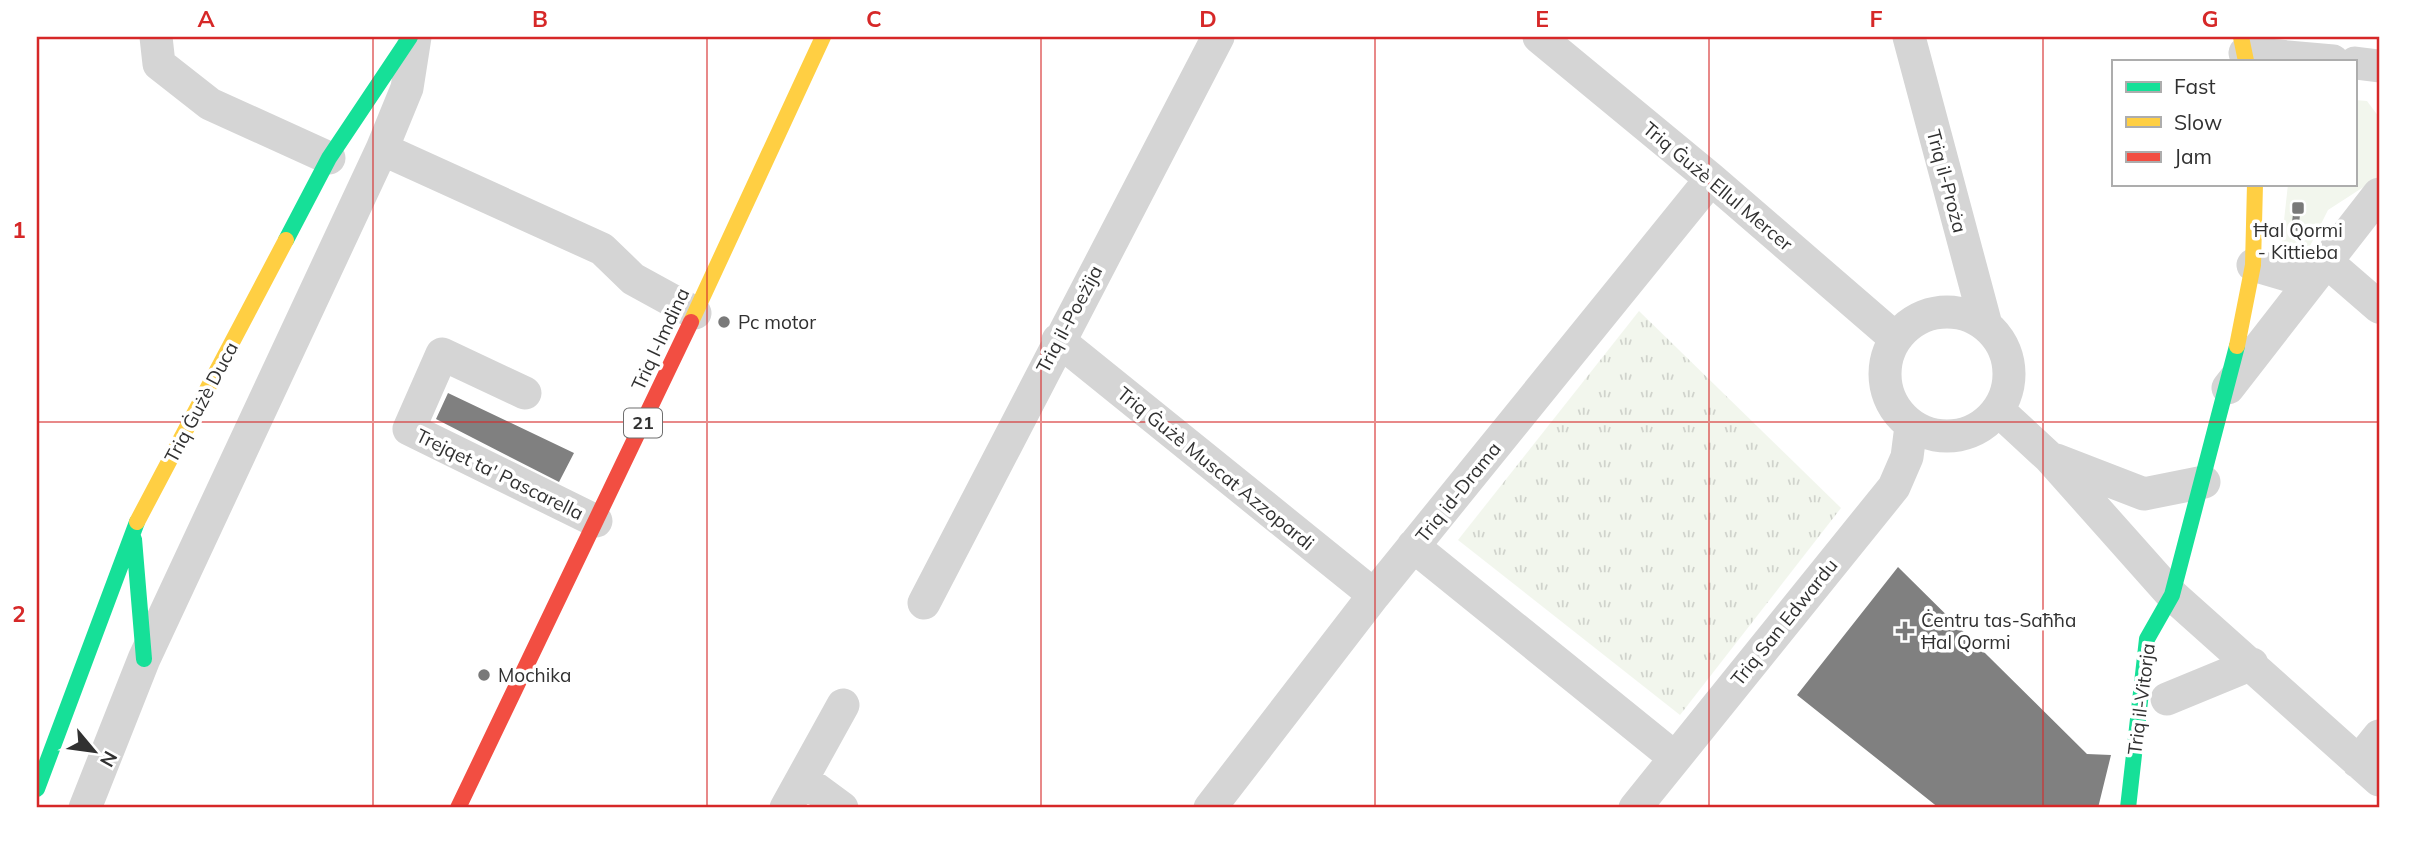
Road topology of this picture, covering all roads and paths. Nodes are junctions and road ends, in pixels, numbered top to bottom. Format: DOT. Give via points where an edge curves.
graph roads {
  1 [pos="156,37"];
  2 [pos="412,37"];
  3 [pos="823,37"];
  4 [pos="1218,37"];
  5 [pos="1539,37"];
  6 [pos="1909,37"];
  7 [pos="2244,50"];
  8 [pos="2325,60"];
  9 [pos="2356,63"];
  10 [pos="2379,66"];
  11 [pos="382,149"];
  12 [pos="329,158"];
  13 [pos="1711,179"];
  14 [pos="2255,186"];
  15 [pos="2379,194"];
  16 [pos="2253,265"];
  17 [pos="2321,268"];
  18 [pos="2379,307"];
  19 [pos="695,313"];
  20 [pos="1986,325"];
  21 [pos="1895,338"];
  22 [pos="1058,340"];
  23 [pos="2228,389"];
  24 [pos="525,393"];
  25 [pos="1998,410"];
  26 [pos="1911,426"];
  27 [pos="2050,458"];
  28 [pos="2204,482"];
  29 [pos="596,520"];
  30 [pos="133,530"];
  31 [pos="1413,547"];
  32 [pos="1374,595"];
  33 [pos="2172,595"];
  34 [pos="924,603"];
  35 [pos="2173,628"];
  36 [pos="144,659"];
  37 [pos="2252,664"];
  38 [pos="2167,695"];
  39 [pos="843,705"];
  40 [pos="2379,736"];
  41 [pos="1674,757"];
  42 [pos="2368,771"];
  43 [pos="804,780"];
  44 [pos="37,789"];
  45 [pos="1651,803"];
  46 [pos="85,808"];
  47 [pos="458,808"];
  48 [pos="786,808"];
  49 [pos="842,808"];
  50 [pos="1210,808"];
  51 [pos="2128,808"];
  1 -- 12 [label="street" via="159,64 211,103"];
  2 -- 11 [label="street, Triq Ġużè Duca" via="407,88"];
  2 -- 12 [label="main road, Triq Ġużè Duca"];
  3 -- 19 [label="main road, Triq l-Imdina / 21"];
  4 -- 22 [label="street, Triq il-Poeżija"];
  5 -- 13 [label="street, Triq Ġużè Ellul Mercer"];
  6 -- 20 [label="street, Triq il-Proża"];
  7 -- 8 [label="street"];
  9 -- 10 [label="street"];
  11 -- 19 [label="street" via="603,249 633,279"];
  11 -- 36 [label="street, Triq Ġużè Duca"];
  12 -- 30 [label="main road, Triq Ġużè Duca"];
  13 -- 21 [label="street, Triq Ġużè Ellul Mercer"];
  13 -- 31 [label="street, Triq id-Drama"];
  14 -- 16 [label="main road, Triq il-Vitorja"];
  15 -- 17 [label="street, Triq il-Vitorja"];
  16 -- 17 [label="street" via="2287,275"];
  16 -- 23 [label="main road, Triq il-Vitorja"];
  17 -- 18 [label="street"];
  17 -- 23 [label="street, Triq il-Vitorja"];
  19 -- 29 [label="main road, Triq l-Imdina / 21"];
  20 -- 21 [label="street" via="1951,311 1929,314"];
  20 -- 25 [label="street" via="2000,342 2007,362 2008,378"];
  21 -- 26 [label="street" via="1885,363 1885,385 1892,405"];
  22 -- 32 [label="street, Triq Ġużè Muscat Azzopardi"];
  22 -- 34 [label="street, Triq il-Poeżija"];
  23 -- 28 [label="main road, Triq il-Vitorja"];
  24 -- 29 [label="street, Trejqet ta' Pascarella" via="442,354 409,429"];
  25 -- 26 [label="street" via="1976,429 1955,436 1931,435"];
  25 -- 27 [label="street"];
  26 -- 41 [label="street, Triq San Edwardu" via="1907,457 1894,487"];
  27 -- 28 [label="street" via="2144,494"];
  27 -- 33 [label="street"];
  28 -- 33 [label="main road, Triq il-Vitorja"];
  29 -- 47 [label="main road, Triq l-Imdina / 21"];
  30 -- 36 [label="main road"];
  30 -- 44 [label="main road, Triq Ġużè Duca"];
  31 -- 32 [label="street, Triq id-Drama"];
  31 -- 41 [label="street"];
  32 -- 50 [label="street, Triq id-Drama"];
  33 -- 35 [label="main road, Triq il-Vitorja"];
  33 -- 37 [label="street"];
  33 -- 51 [label="main road, Triq il-Vitorja" via="2147,639"];
  36 -- 46 [label="street, Triq Ġużè Duca"];
  37 -- 38 [label="street"];
  37 -- 42 [label="street"];
  39 -- 43 [label="street"];
  40 -- 42 [label="street"];
  41 -- 45 [label="street, Triq San Edwardu"];
  43 -- 48 [label="street"];
  43 -- 49 [label="street"];
}
